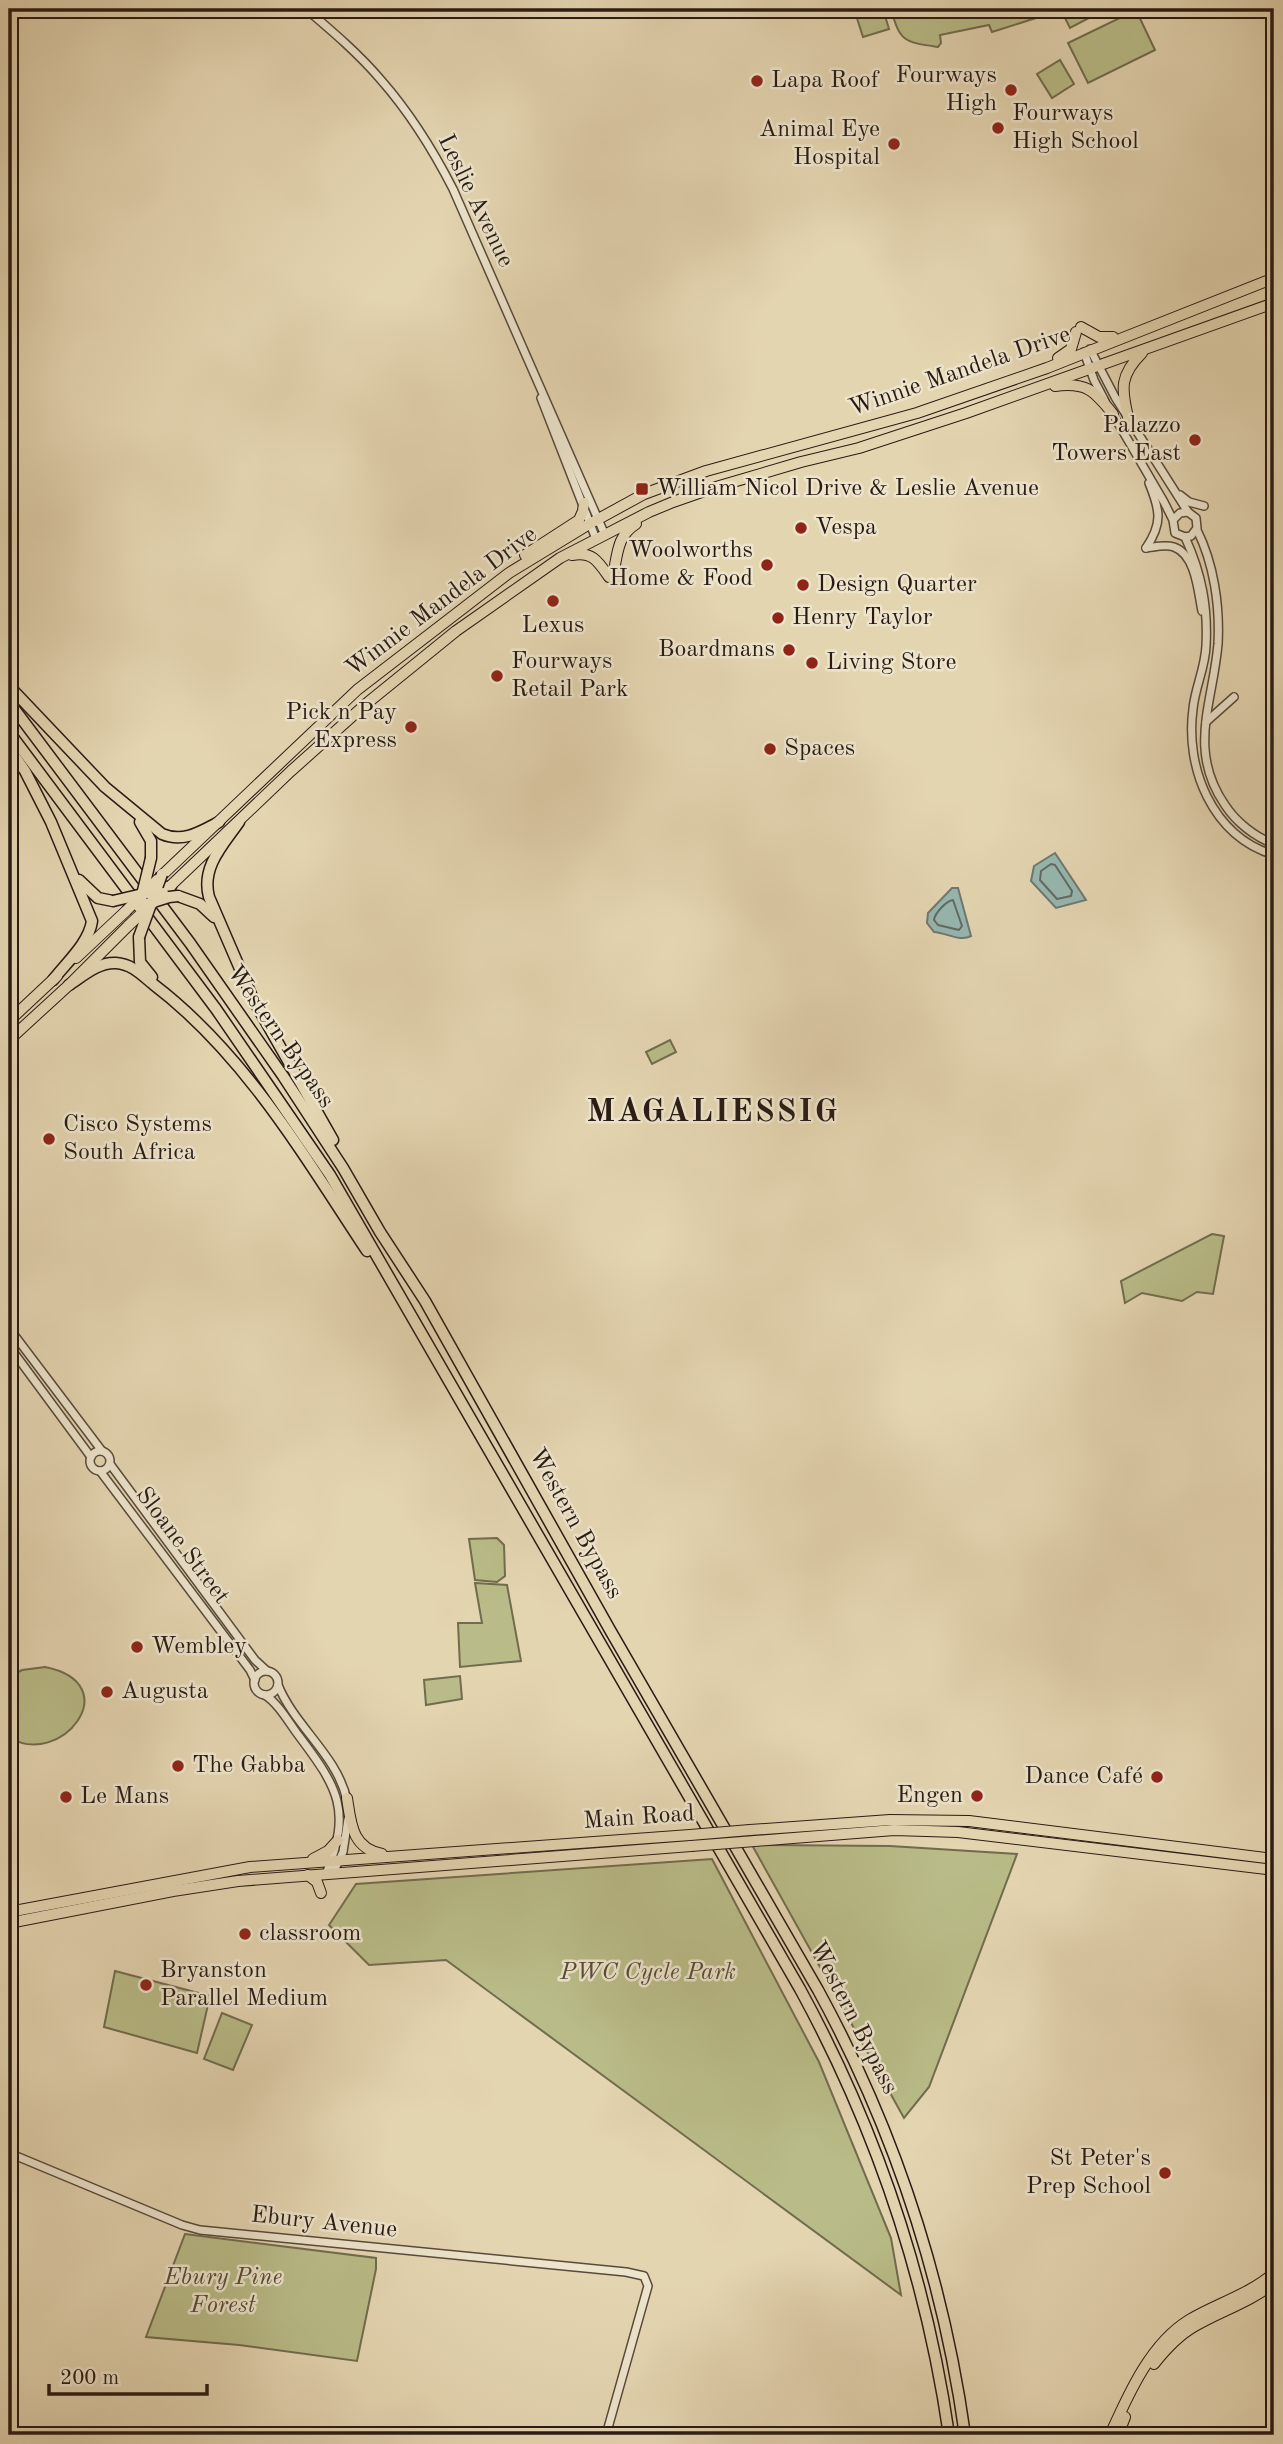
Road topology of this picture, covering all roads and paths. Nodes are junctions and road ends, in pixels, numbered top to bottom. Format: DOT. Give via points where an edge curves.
graph roads {
  1 [pos="306,9"];
  2 [pos="1274,278"];
  3 [pos="1274,303"];
  4 [pos="1131,333"];
  5 [pos="1148,348"];
  6 [pos="1087,351"];
  7 [pos="531,364"];
  8 [pos="1047,368"];
  9 [pos="1094,368"];
  10 [pos="1032,391"];
  11 [pos="1113,414"];
  12 [pos="1128,417"];
  13 [pos="1143,465"];
  14 [pos="1170,484"];
  15 [pos="673,502"];
  16 [pos="584,503"];
  17 [pos="1204,506"];
  18 [pos="1188,512"];
  19 [pos="1173,520"];
  20 [pos="594,521"];
  21 [pos="1197,530"];
  22 [pos="601,537"];
  23 [pos="1185,537"];
  24 [pos="560,558"];
  25 [pos="615,565"];
  26 [pos="509,573"];
  27 [pos="609,577"];
  28 [pos="1206,630"];
  29 [pos="9,686"];
  30 [pos="1234,697"];
  31 [pos="9,702"];
  32 [pos="1205,723"];
  33 [pos="9,732"];
  34 [pos="9,748"];
  35 [pos="130,809"];
  36 [pos="219,822"];
  37 [pos="239,822"];
  38 [pos="1274,844"];
  39 [pos="1274,855"];
  40 [pos="73,872"];
  41 [pos="162,874"];
  42 [pos="171,886"];
  43 [pos="157,890"];
  44 [pos="143,894"];
  45 [pos="152,903"];
  46 [pos="139,907"];
  47 [pos="122,915"];
  48 [pos="129,925"];
  49 [pos="220,925"];
  50 [pos="52,980"];
  51 [pos="69,985"];
  52 [pos="163,990"];
  53 [pos="9,1021"];
  54 [pos="9,1040"];
  55 [pos="425,1301"];
  56 [pos="406,1308"];
  57 [pos="9,1328"];
  58 [pos="9,1346"];
  59 [pos="102,1451"];
  60 [pos="91,1457"];
  61 [pos="110,1464"];
  62 [pos="100,1471"];
  63 [pos="201,1588"];
  64 [pos="216,1623"];
  65 [pos="235,1633"];
  66 [pos="235,1650"];
  67 [pos="250,1653"];
  68 [pos="244,1662"];
  69 [pos="267,1671"];
  70 [pos="255,1681"];
  71 [pos="278,1685"];
  72 [pos="265,1695"];
  73 [pos="347,1798"];
  74 [pos="338,1840"];
  75 [pos="389,1856"];
  76 [pos="1274,1859"];
  77 [pos="336,1860"];
  78 [pos="306,1862"];
  79 [pos="1274,1870"];
  80 [pos="330,1873"];
  81 [pos="307,1874"];
  82 [pos="321,1893"];
  83 [pos="9,1912"];
  84 [pos="9,1923"];
  85 [pos="9,2153"];
  86 [pos="1274,2273"];
  87 [pos="1273,2285"];
  88 [pos="606,2435"];
  89 [pos="949,2435"];
  90 [pos="965,2435"];
  91 [pos="1110,2435"];
  92 [pos="1118,2435"];
  1 -- 7 [label="street, Leslie Avenue" via="382,81 435,155"];
  2 -- 4 [label="main road, Winnie Mandela Drive"];
  3 -- 5 [label="main road, Winnie Mandela Drive"];
  4 -- 6 [label="main road, Winnie Mandela Drive"];
  4 -- 8 [label="main road" via="1099,337 1079,329 1070,349"];
  5 -- 9 [label="main road, Winnie Mandela Drive"];
  5 -- 12 [label="main road" via="1133,361 1124,378"];
  6 -- 8 [label="main road, Winnie Mandela Drive"];
  6 -- 9 [label="street"];
  7 -- 16 [label="street, Leslie Avenue"];
  7 -- 20 [label="street, Leslie Avenue"];
  8 -- 20 [label="main road, Winnie Mandela Drive" via="917,414 706,471 644,494"];
  9 -- 10 [label="main road, Winnie Mandela Drive"];
  9 -- 11 [label="street"];
  9 -- 12 [label="street"];
  10 -- 11 [label="main road" via="1077,384 1100,397"];
  10 -- 15 [label="main road, Winnie Mandela Drive"];
  11 -- 13 [label="street"];
  12 -- 14 [label="street"];
  13 -- 19 [label="street"];
  13 -- 28 [label="street" via="1159,521 1146,548 1175,547 1187,556"];
  14 -- 17 [label="street" via="1189,502"];
  14 -- 18 [label="street"];
  15 -- 22 [label="main road, Winnie Mandela Drive"];
  15 -- 25 [label="main road" via="627,530"];
  16 -- 20 [label="street, Leslie Avenue"];
  16 -- 26 [label="main road" via="579,520 517,560"];
  18 -- 19 [label="street"];
  18 -- 21 [label="street" via="1196,518"];
  19 -- 23 [label="street" via="1175,533"];
  20 -- 22 [label="street, Leslie Avenue"];
  20 -- 26 [label="main road, Winnie Mandela Drive"];
  21 -- 23 [label="street"];
  21 -- 32 [label="street" via="1214,581 1217,608 1218,643"];
  22 -- 24 [label="main road, Winnie Mandela Drive"];
  23 -- 28 [label="street" via="1202,579"];
  24 -- 27 [label="main road" via="587,554 596,558"];
  24 -- 37 [label="main road, Winnie Mandela Drive" via="456,631 366,704"];
  26 -- 36 [label="main road, Winnie Mandela Drive" via="357,690"];
  28 -- 39 [label="street" via="1205,660 1193,707 1195,770 1210,802 1231,829"];
  29 -- 35 [label="highway"];
  30 -- 32 [label="street"];
  31 -- 55 [label="highway, Western Bypass" via="190,943 283,1076"];
  32 -- 38 [label="street" via="1207,767 1219,796 1239,822"];
  33 -- 56 [label="highway, Western Bypass" via="269,1084 330,1175"];
  34 -- 40 [label="highway" via="25,771"];
  35 -- 36 [label="highway" via="169,837 186,838"];
  35 -- 44 [label="highway, bridge" via="149,835 152,858"];
  36 -- 41 [label="main road, Winnie Mandela Drive"];
  37 -- 42 [label="main road, Winnie Mandela Drive"];
  37 -- 49 [label="highway" via="207,875 207,889"];
  40 -- 44 [label="highway, bridge" via="98,898 113,901"];
  40 -- 50 [label="highway" via="90,912 90,930"];
  41 -- 43 [label="highway, bridge"];
  41 -- 44 [label="main road, Winnie Mandela Drive, bridge"];
  42 -- 43 [label="highway, bridge"];
  42 -- 45 [label="main road, Winnie Mandela Drive, bridge"];
  43 -- 44 [label="highway, bridge"];
  43 -- 45 [label="highway, bridge"];
  44 -- 46 [label="highway, bridge"];
  44 -- 47 [label="main road, Winnie Mandela Drive, bridge"];
  45 -- 46 [label="highway, bridge"];
  45 -- 48 [label="main road, Winnie Mandela Drive, bridge"];
  45 -- 49 [label="highway, bridge" via="178,896 200,904"];
  45 -- 52 [label="highway, bridge" via="139,937 141,962"];
  46 -- 47 [label="highway, bridge"];
  46 -- 48 [label="highway, bridge"];
  47 -- 50 [label="main road, Winnie Mandela Drive"];
  48 -- 51 [label="main road, Winnie Mandela Drive"];
  49 -- 55 [label="highway" via="253,999"];
  50 -- 53 [label="main road, Winnie Mandela Drive"];
  51 -- 52 [label="highway" via="97,967 115,963 134,969"];
  51 -- 54 [label="main road, Winnie Mandela Drive"];
  52 -- 56 [label="highway" via="247,1076"];
  55 -- 90 [label="highway, Western Bypass" via="844,2037 922,2231 957,2375"];
  56 -- 89 [label="highway, Western Bypass" via="827,2039 877,2153 903,2227 939,2366"];
  57 -- 59 [label="street"];
  58 -- 60 [label="street"];
  59 -- 60 [label="street"];
  59 -- 61 [label="street" via="108,1454"];
  60 -- 62 [label="street" via="92,1467"];
  61 -- 62 [label="street"];
  61 -- 63 [label="street, Sloane Street"];
  62 -- 64 [label="street, Sloane Street"];
  63 -- 64 [label="street" via="198,1593"];
  63 -- 65 [label="street, Sloane Street"];
  64 -- 66 [label="street, Sloane Street"];
  65 -- 66 [label="street"];
  65 -- 67 [label="street, Sloane Street"];
  66 -- 68 [label="street, Sloane Street"];
  67 -- 68 [label="street"];
  67 -- 69 [label="street, Sloane Street"];
  68 -- 70 [label="street, Sloane Street"];
  69 -- 70 [label="street"];
  69 -- 71 [label="street" via="277,1677"];
  70 -- 72 [label="street" via="257,1690"];
  71 -- 72 [label="street"];
  71 -- 73 [label="street" via="336,1771"];
  72 -- 74 [label="street" via="327,1774 338,1803"];
  73 -- 75 [label="main road" via="356,1839 369,1850"];
  73 -- 77 [label="street" via="347,1827"];
  74 -- 77 [label="street"];
  74 -- 78 [label="main road"];
  75 -- 76 [label="main road, Main Road, bridge" via="890,1820 969,1821"];
  75 -- 77 [label="main road, Main Road"];
  77 -- 78 [label="main road, Main Road"];
  77 -- 80 [label="street"];
  78 -- 83 [label="main road, Main Road" via="224,1870"];
  79 -- 80 [label="main road, Main Road, bridge" via="958,1832 894,1830"];
  80 -- 81 [label="main road, Main Road"];
  81 -- 82 [label="main road"];
  81 -- 84 [label="main road, Main Road" via="195,1887"];
  85 -- 88 [label="street, Ebury Avenue" via="200,2230 639,2274 648,2280 648,2286"];
  86 -- 91 [label="main road" via="1244,2294 1188,2321 1158,2348"];
  87 -- 92 [label="main road" via="1193,2327 1164,2351 1140,2386"];
}
